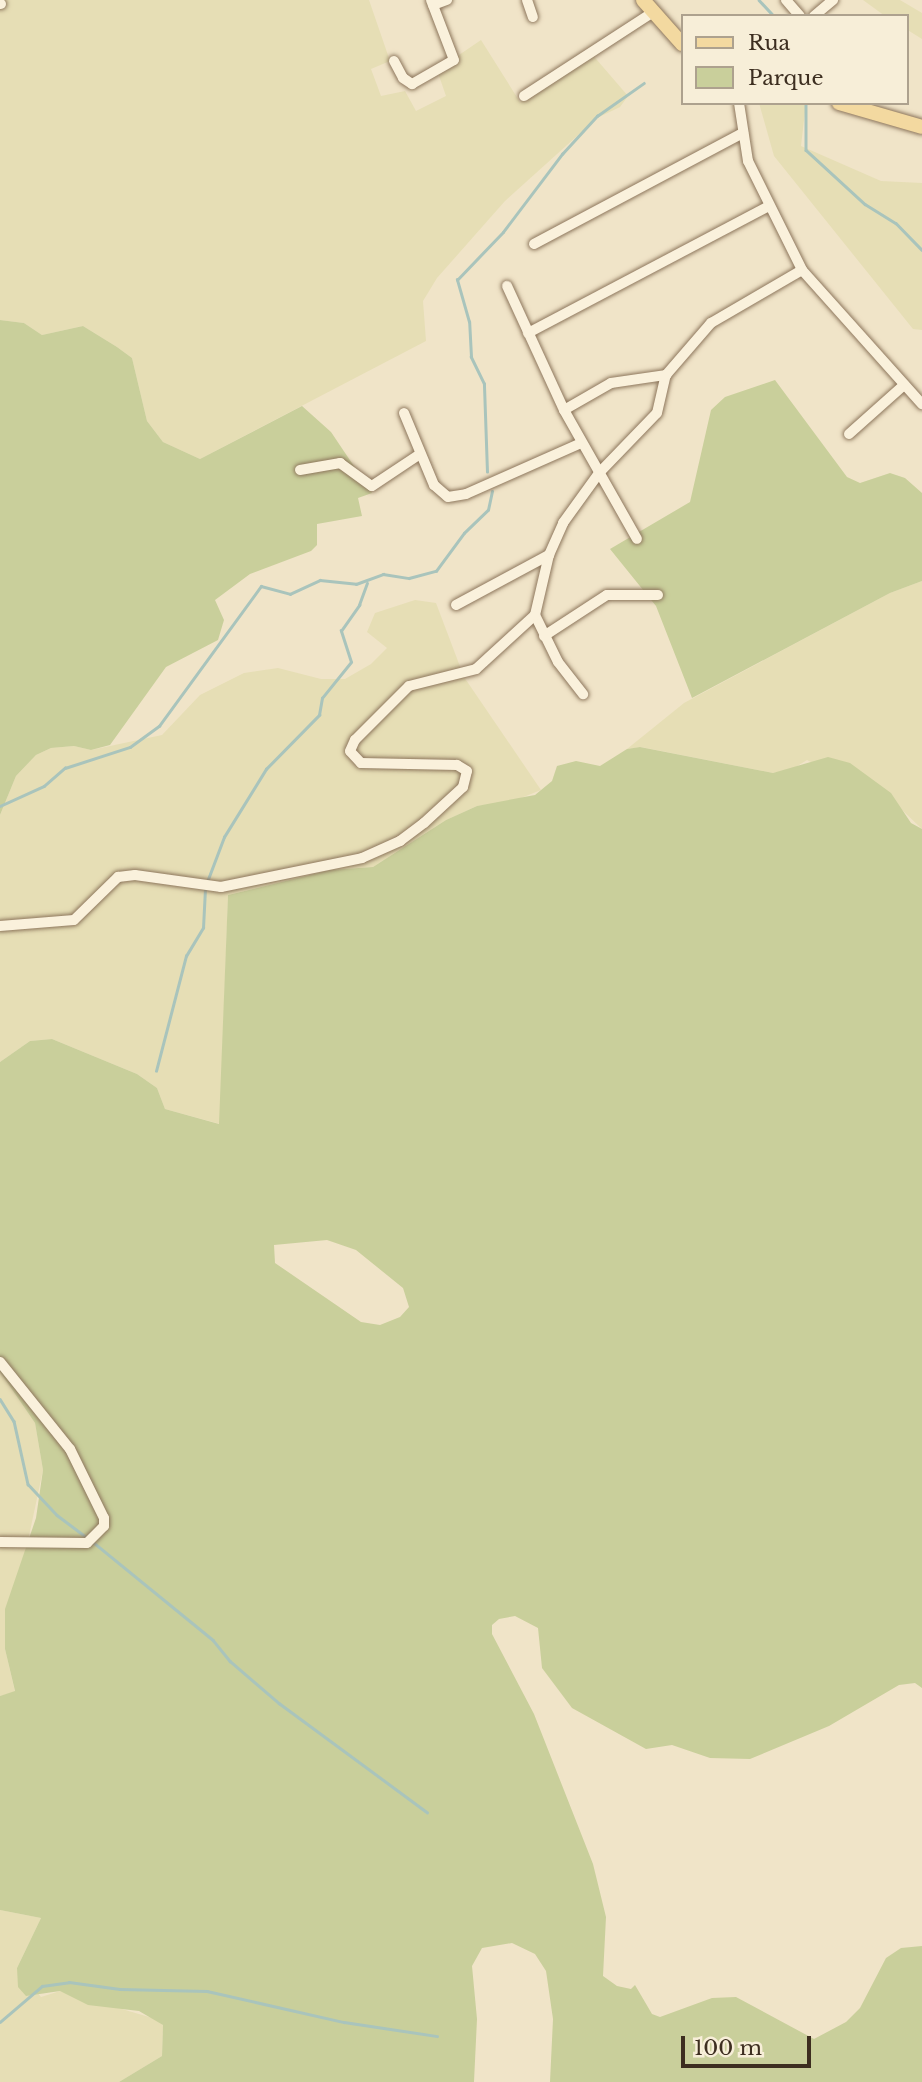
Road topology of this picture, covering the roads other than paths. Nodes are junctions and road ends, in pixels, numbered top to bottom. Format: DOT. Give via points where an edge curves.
graph roads {
  1 [pos="447,0"];
  2 [pos="527,0"];
  3 [pos="643,0"];
  4 [pos="786,0"];
  5 [pos="829,1"];
  6 [pos="432,3"];
  7 [pos="652,13"];
  8 [pos="798,14"];
  9 [pos="816,14"];
  10 [pos="533,17"];
  11 [pos="680,42"];
  12 [pos="394,61"];
  13 [pos="524,96"];
  14 [pos="739,105"];
  15 [pos="846,105"];
  16 [pos="922,127"];
  17 [pos="743,133"];
  18 [pos="769,206"];
  19 [pos="534,244"];
  20 [pos="802,270"];
  21 [pos="507,286"];
  22 [pos="528,333"];
  23 [pos="666,375"];
  24 [pos="904,385"];
  25 [pos="922,404"];
  26 [pos="564,410"];
  27 [pos="404,413"];
  28 [pos="849,434"];
  29 [pos="581,443"];
  30 [pos="420,454"];
  31 [pos="300,471"];
  32 [pos="599,473"];
  33 [pos="637,539"];
  34 [pos="549,555"];
  35 [pos="658,595"];
  36 [pos="456,605"];
  37 [pos="535,615"];
  38 [pos="544,636"];
  39 [pos="583,694"];
  40 [pos="0,926"];
  41 [pos="0,1362"];
  42 [pos="0,1542"];
  1 -- 6 [label="street"];
  2 -- 10 [label="street"];
  3 -- 7 [label="main road"];
  4 -- 8 [label="street"];
  5 -- 9 [label="street"];
  6 -- 12 [label="street" via="455,57 452,63 412,84"];
  7 -- 11 [label="main road"];
  7 -- 13 [label="street"];
  14 -- 17 [label="street"];
  15 -- 16 [label="main road"];
  17 -- 18 [label="street" via="748,161"];
  17 -- 19 [label="street"];
  18 -- 20 [label="street"];
  18 -- 22 [label="street"];
  20 -- 23 [label="street" via="711,323"];
  20 -- 24 [label="street"];
  21 -- 22 [label="street"];
  22 -- 26 [label="street"];
  23 -- 26 [label="street" via="611,383"];
  23 -- 32 [label="street" via="657,413"];
  24 -- 25 [label="street"];
  24 -- 28 [label="street"];
  26 -- 29 [label="street"];
  27 -- 30 [label="street"];
  29 -- 30 [label="street" via="459,497 443,495"];
  29 -- 32 [label="street"];
  30 -- 31 [label="street" via="370,486 340,463"];
  32 -- 33 [label="street"];
  32 -- 34 [label="street" via="563,523"];
  34 -- 36 [label="street"];
  34 -- 37 [label="street"];
  35 -- 38 [label="street" via="607,595"];
  37 -- 38 [label="street"];
  37 -- 40 [label="street" via="482,665 409,686 352,746 352,756 362,763 457,765 467,771 464,787 400,842 362,859 221,887 135,875 118,877 74,919"];
  38 -- 39 [label="street"];
  41 -- 42 [label="street" via="70,1449 104,1525 87,1543"];
}
